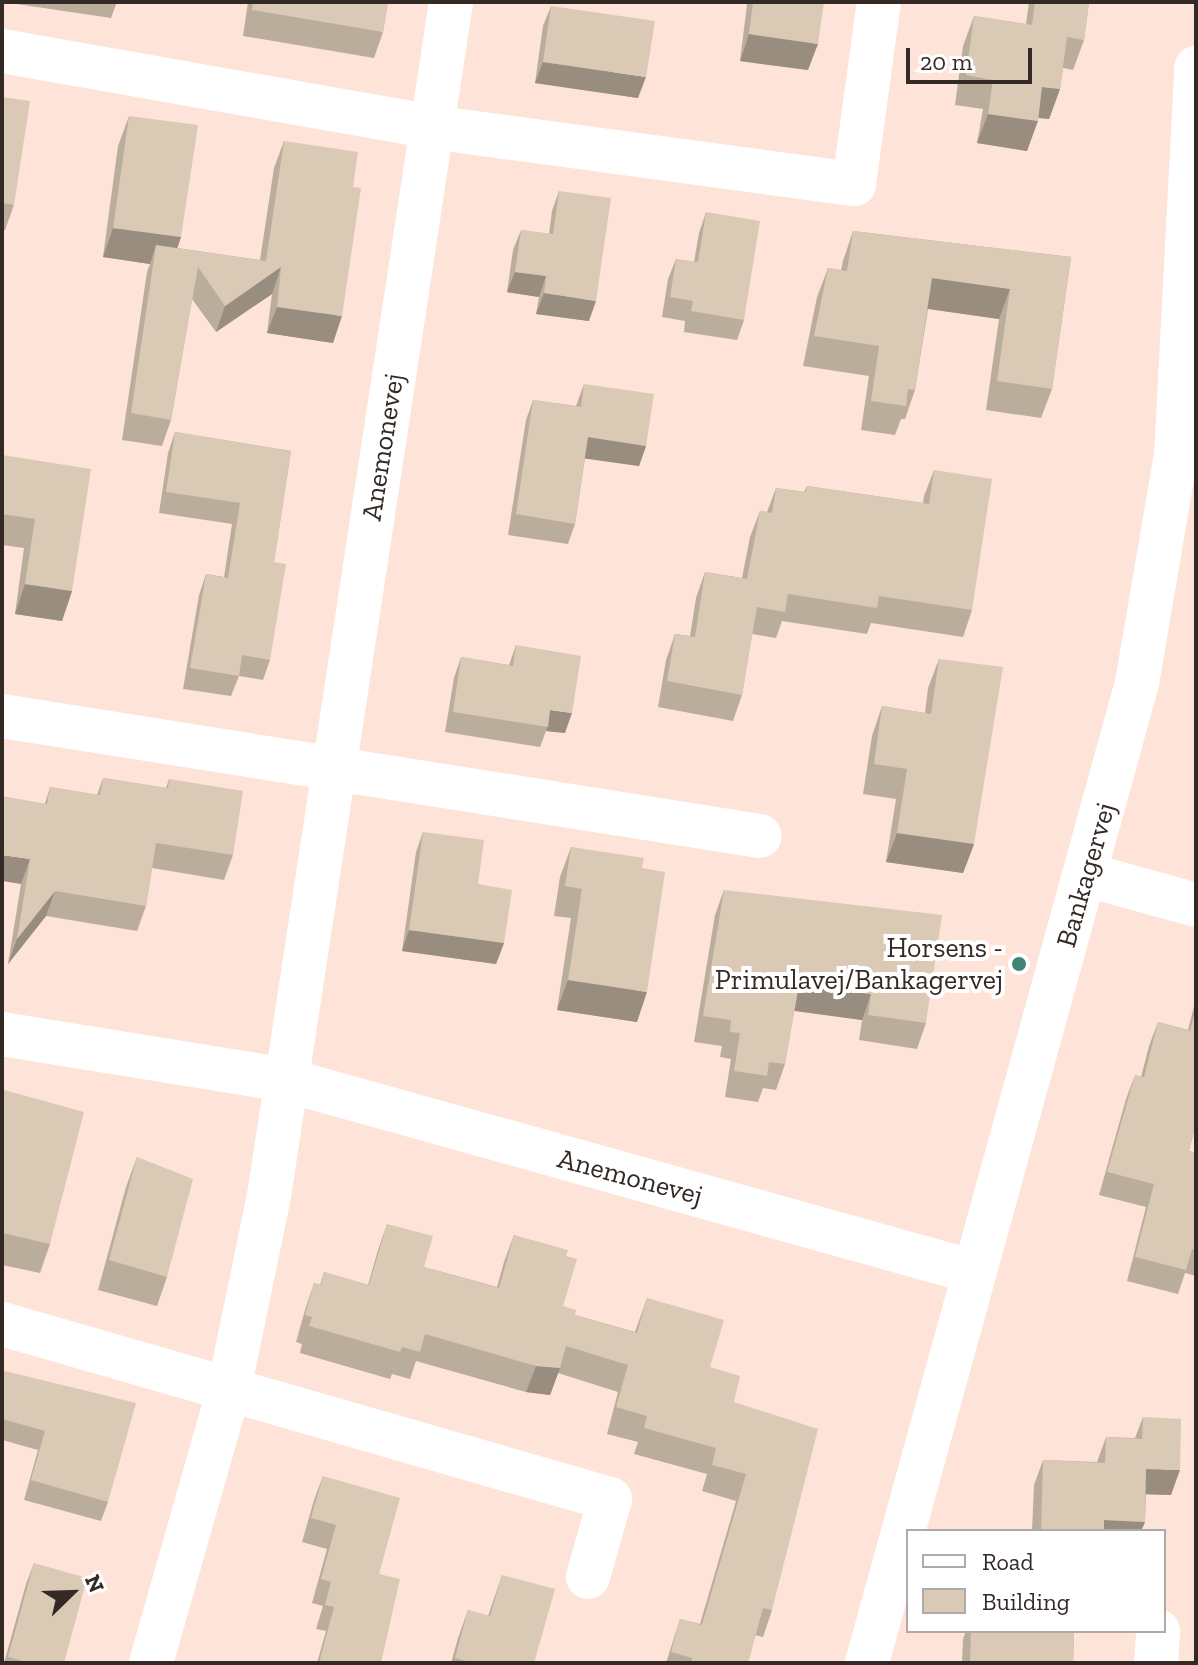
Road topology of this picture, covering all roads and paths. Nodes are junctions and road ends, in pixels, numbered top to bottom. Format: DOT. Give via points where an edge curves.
graph roads {
  1 [pos="451,2"];
  2 [pos="879,2"];
  3 [pos="2,51"];
  4 [pos="1196,68"];
  5 [pos="431,127"];
  6 [pos="2,716"];
  7 [pos="335,768"];
  8 [pos="760,836"];
  9 [pos="1088,875"];
  10 [pos="1196,905"];
  11 [pos="2,1034"];
  12 [pos="286,1080"];
  13 [pos="974,1272"];
  14 [pos="2,1324"];
  15 [pos="229,1389"];
  16 [pos="588,1577"];
  17 [pos="1158,1633"];
  18 [pos="151,1663"];
  19 [pos="867,1663"];
  20 [pos="1156,1663"];
  1 -- 5 [label="street, Anemonevej"];
  2 -- 5 [label="street" via="854,184"];
  3 -- 5 [label="street"];
  4 -- 9 [label="street, Bankagervej" via="1176,456 1137,683"];
  5 -- 7 [label="street, Anemonevej"];
  6 -- 7 [label="street"];
  7 -- 8 [label="street"];
  7 -- 12 [label="street, Anemonevej"];
  9 -- 10 [label="street"];
  9 -- 13 [label="street, Bankagervej"];
  11 -- 12 [label="street, Anemonevej"];
  12 -- 13 [label="street, Anemonevej"];
  12 -- 15 [label="street, Anemonevej" via="269,1196"];
  13 -- 19 [label="street, Bankagervej"];
  14 -- 15 [label="street"];
  15 -- 16 [label="street" via="610,1499"];
  15 -- 18 [label="street, Anemonevej"];
  17 -- 20 [label="street"];
}
